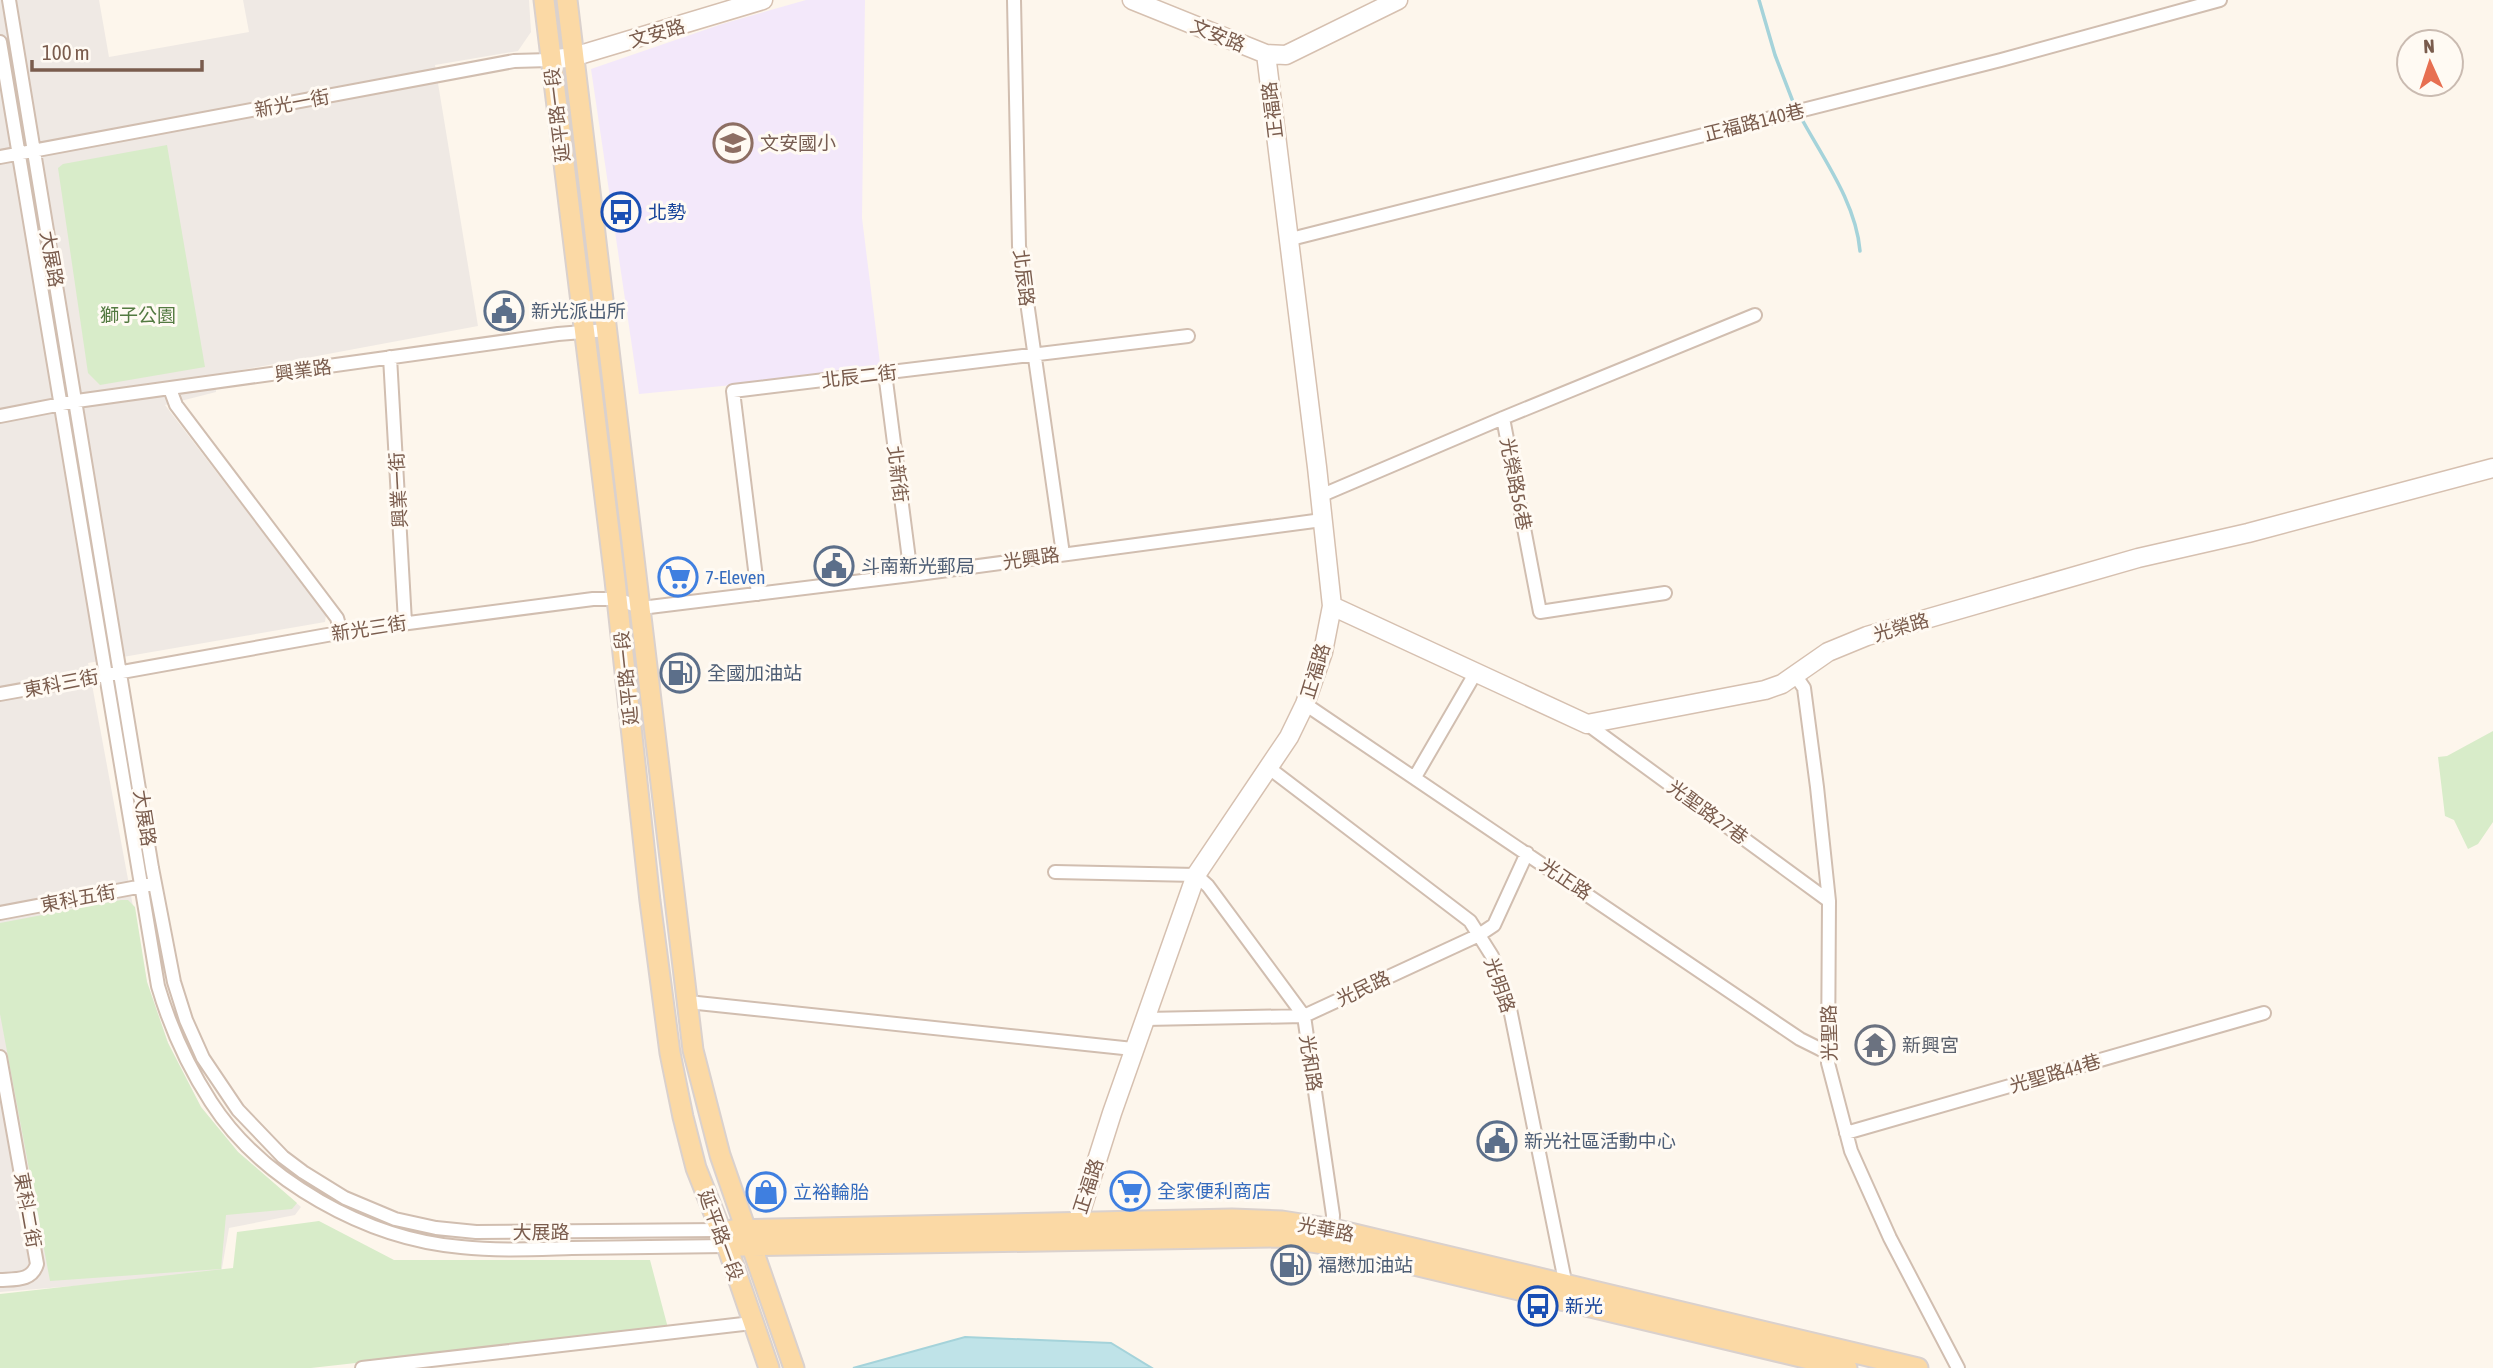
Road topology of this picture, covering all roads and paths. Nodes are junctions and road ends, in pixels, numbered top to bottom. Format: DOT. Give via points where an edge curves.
graph roads {
  1 [pos="9,0"];
  2 [pos="544,0"];
  3 [pos="567,0"];
  4 [pos="764,0"];
  5 [pos="1014,0"];
  6 [pos="1132,0"];
  7 [pos="1398,0"];
  8 [pos="2220,0"];
  9 [pos="0,42"];
  10 [pos="1266,54"];
  11 [pos="573,57"];
  12 [pos="550,60"];
  13 [pos="35,151"];
  14 [pos="18,154"];
  15 [pos="0,158"];
  16 [pos="1287,240"];
  17 [pos="1755,315"];
  18 [pos="607,330"];
  19 [pos="584,332"];
  20 [pos="1188,336"];
  21 [pos="1034,355"];
  22 [pos="390,357"];
  23 [pos="885,373"];
  24 [pos="170,389"];
  25 [pos="77,401"];
  26 [pos="61,404"];
  27 [pos="0,416"];
  28 [pos="1503,418"];
  29 [pos="2493,468"];
  30 [pos="1320,496"];
  31 [pos="1322,520"];
  32 [pos="1063,554"];
  33 [pos="911,575"];
  34 [pos="1665,593"];
  35 [pos="758,594"];
  36 [pos="618,599"];
  37 [pos="1332,606"];
  38 [pos="641,608"];
  39 [pos="405,622"];
  40 [pos="341,632"];
  41 [pos="121,671"];
  42 [pos="1476,673"];
  43 [pos="106,674"];
  44 [pos="1795,675"];
  45 [pos="0,694"];
  46 [pos="1305,704"];
  47 [pos="1587,724"];
  48 [pos="659,754"];
  49 [pos="634,757"];
  50 [pos="1269,768"];
  51 [pos="1415,778"];
  52 [pos="1527,853"];
  53 [pos="1055,872"];
  54 [pos="1196,875"];
  55 [pos="156,884"];
  56 [pos="141,886"];
  57 [pos="676,897"];
  58 [pos="650,901"];
  59 [pos="1829,901"];
  60 [pos="0,913"];
  61 [pos="1479,934"];
  62 [pos="688,1002"];
  63 [pos="2264,1013"];
  64 [pos="1304,1016"];
  65 [pos="1145,1019"];
  66 [pos="1133,1049"];
  67 [pos="1828,1053"];
  68 [pos="0,1057"];
  69 [pos="6,1120"];
  70 [pos="1846,1133"];
  71 [pos="1075,1231"];
  72 [pos="1331,1237"];
  73 [pos="723,1238"];
  74 [pos="748,1238"];
  75 [pos="0,1280"];
  76 [pos="1567,1293"];
  77 [pos="752,1323"];
  78 [pos="1710,1327"];
  79 [pos="362,1368"];
  80 [pos="769,1368"];
  81 [pos="794,1368"];
  82 [pos="1847,1368"];
  83 [pos="1918,1368"];
  84 [pos="1958,1368"];
  1 -- 13 [label="street, 大展路"];
  2 -- 12 [label="main road, 延平路一段"];
  3 -- 11 [label="main road, 延平路一段"];
  4 -- 11 [label="street, 文安路"];
  5 -- 21 [label="street, 北辰路" via="1019,246"];
  6 -- 10 [label="street, 文安路"];
  7 -- 10 [label="street" via="1286,55"];
  8 -- 16 [label="street, 正福路140巷" via="2001,60"];
  9 -- 14 [label="street, 大展路"];
  10 -- 16 [label="street, 正福路"];
  11 -- 12 [label="street, 文安路"];
  11 -- 18 [label="main road, 延平路一段"];
  12 -- 13 [label="street, 新光一街" via="514,61"];
  12 -- 19 [label="main road, 延平路一段"];
  13 -- 14 [label="street, 新光一街"];
  13 -- 25 [label="street, 大展路"];
  14 -- 15 [label="street, 新光一街"];
  14 -- 26 [label="street, 大展路"];
  16 -- 30 [label="street, 正福路"];
  17 -- 28 [label="street, 光榮路56巷"];
  18 -- 19 [label="street, 興業路"];
  18 -- 38 [label="main road, 延平路一段"];
  19 -- 22 [label="street, 興業路"];
  19 -- 36 [label="main road, 延平路一段"];
  20 -- 21 [label="street, 北辰二街"];
  21 -- 23 [label="street, 北辰二街"];
  21 -- 32 [label="street, 北辰路"];
  22 -- 24 [label="street, 興業路"];
  22 -- 39 [label="street, 興業一街"];
  23 -- 33 [label="street, 北新街"];
  23 -- 35 [label="street, 北辰二街" via="733,391"];
  24 -- 25 [label="street, 興業路"];
  24 -- 40 [label="street" via="176,405 337,618"];
  25 -- 26 [label="street, 興業路"];
  25 -- 41 [label="street, 大展路"];
  26 -- 27 [label="street, 興業路"];
  26 -- 43 [label="street, 大展路"];
  28 -- 30 [label="street"];
  28 -- 34 [label="street, 光榮路56巷" via="1540,611"];
  29 -- 44 [label="street, 光榮路" via="2138,558 1867,636 1828,653"];
  30 -- 31 [label="street, 正福路"];
  31 -- 32 [label="street, 光興路"];
  31 -- 37 [label="street, 正福路"];
  32 -- 33 [label="street, 光興路"];
  33 -- 35 [label="street, 光興路"];
  35 -- 38 [label="street, 光興路"];
  36 -- 38 [label="street, 光興路"];
  36 -- 39 [label="street, 新光三街" via="593,598"];
  36 -- 49 [label="main road, 延平路一段"];
  37 -- 42 [label="street"];
  37 -- 46 [label="street, 正福路"];
  38 -- 48 [label="main road, 延平路一段"];
  39 -- 40 [label="street, 新光三街"];
  40 -- 41 [label="street, 新光三街"];
  41 -- 43 [label="street, 東科三街"];
  41 -- 55 [label="street, 大展路"];
  42 -- 47 [label="street"];
  42 -- 51 [label="street"];
  43 -- 45 [label="street, 東科三街"];
  43 -- 56 [label="street, 大展路"];
  44 -- 47 [label="street, 光榮路" via="1765,690"];
  44 -- 59 [label="street, 光聖路" via="1804,688"];
  46 -- 50 [label="street, 正福路"];
  46 -- 51 [label="street, 光正路"];
  47 -- 59 [label="street, 光聖路27巷"];
  48 -- 49 [label="main road"];
  48 -- 57 [label="main road, 延平路一段"];
  49 -- 58 [label="main road, 延平路一段"];
  50 -- 54 [label="street, 正福路"];
  50 -- 61 [label="street, 光明路" via="1470,920"];
  51 -- 52 [label="street, 光正路"];
  52 -- 61 [label="street, 光民路" via="1494,925"];
  52 -- 67 [label="street, 光正路" via="1800,1039"];
  53 -- 54 [label="street"];
  54 -- 64 [label="street, 光和路"];
  54 -- 65 [label="street, 正福路"];
  55 -- 56 [label="street, 東科五街"];
  55 -- 73 [label="street, 大展路" via="174,982 203,1058 238,1110 283,1157 345,1198 395,1219 436,1228"];
  56 -- 60 [label="street, 東科五街"];
  56 -- 73 [label="street, 大展路" via="158,986 183,1054 212,1104 244,1141 271,1168 316,1200 364,1223 458,1247 504,1249"];
  57 -- 58 [label="main road"];
  57 -- 62 [label="main road, 延平路一段"];
  58 -- 73 [label="main road, 延平路一段" via="683,1117"];
  59 -- 67 [label="street, 光聖路"];
  61 -- 64 [label="street, 光民路"];
  61 -- 76 [label="street, 光明路" via="1492,956 1510,1009"];
  62 -- 66 [label="street"];
  62 -- 74 [label="main road, 延平路一段" via="693,1050 720,1155"];
  63 -- 70 [label="street, 光聖路44巷"];
  64 -- 65 [label="street, 光民路"];
  64 -- 72 [label="street, 光和路" via="1331,1195"];
  65 -- 66 [label="street, 正福路"];
  66 -- 71 [label="street, 正福路"];
  67 -- 70 [label="street, 光聖路"];
  68 -- 69 [label="street, 東科二街"];
  69 -- 75 [label="street, 東科二街" via="37,1264 29,1277"];
  70 -- 84 [label="street, 光聖路" via="1890,1238"];
  71 -- 72 [label="main road, 光華路" via="1232,1219 1282,1221"];
  71 -- 74 [label="main road, 光華路"];
  72 -- 76 [label="main road, 光華路"];
  73 -- 74 [label="main road, 光華路"];
  73 -- 77 [label="main road, 延平路一段"];
  74 -- 81 [label="main road, 延平路一段"];
  76 -- 78 [label="main road, 光華路"];
  77 -- 79 [label="street"];
  77 -- 80 [label="main road, 延平路一段"];
  78 -- 82 [label="main road, 光華路"];
  78 -- 83 [label="main road, 光華路"];
}
